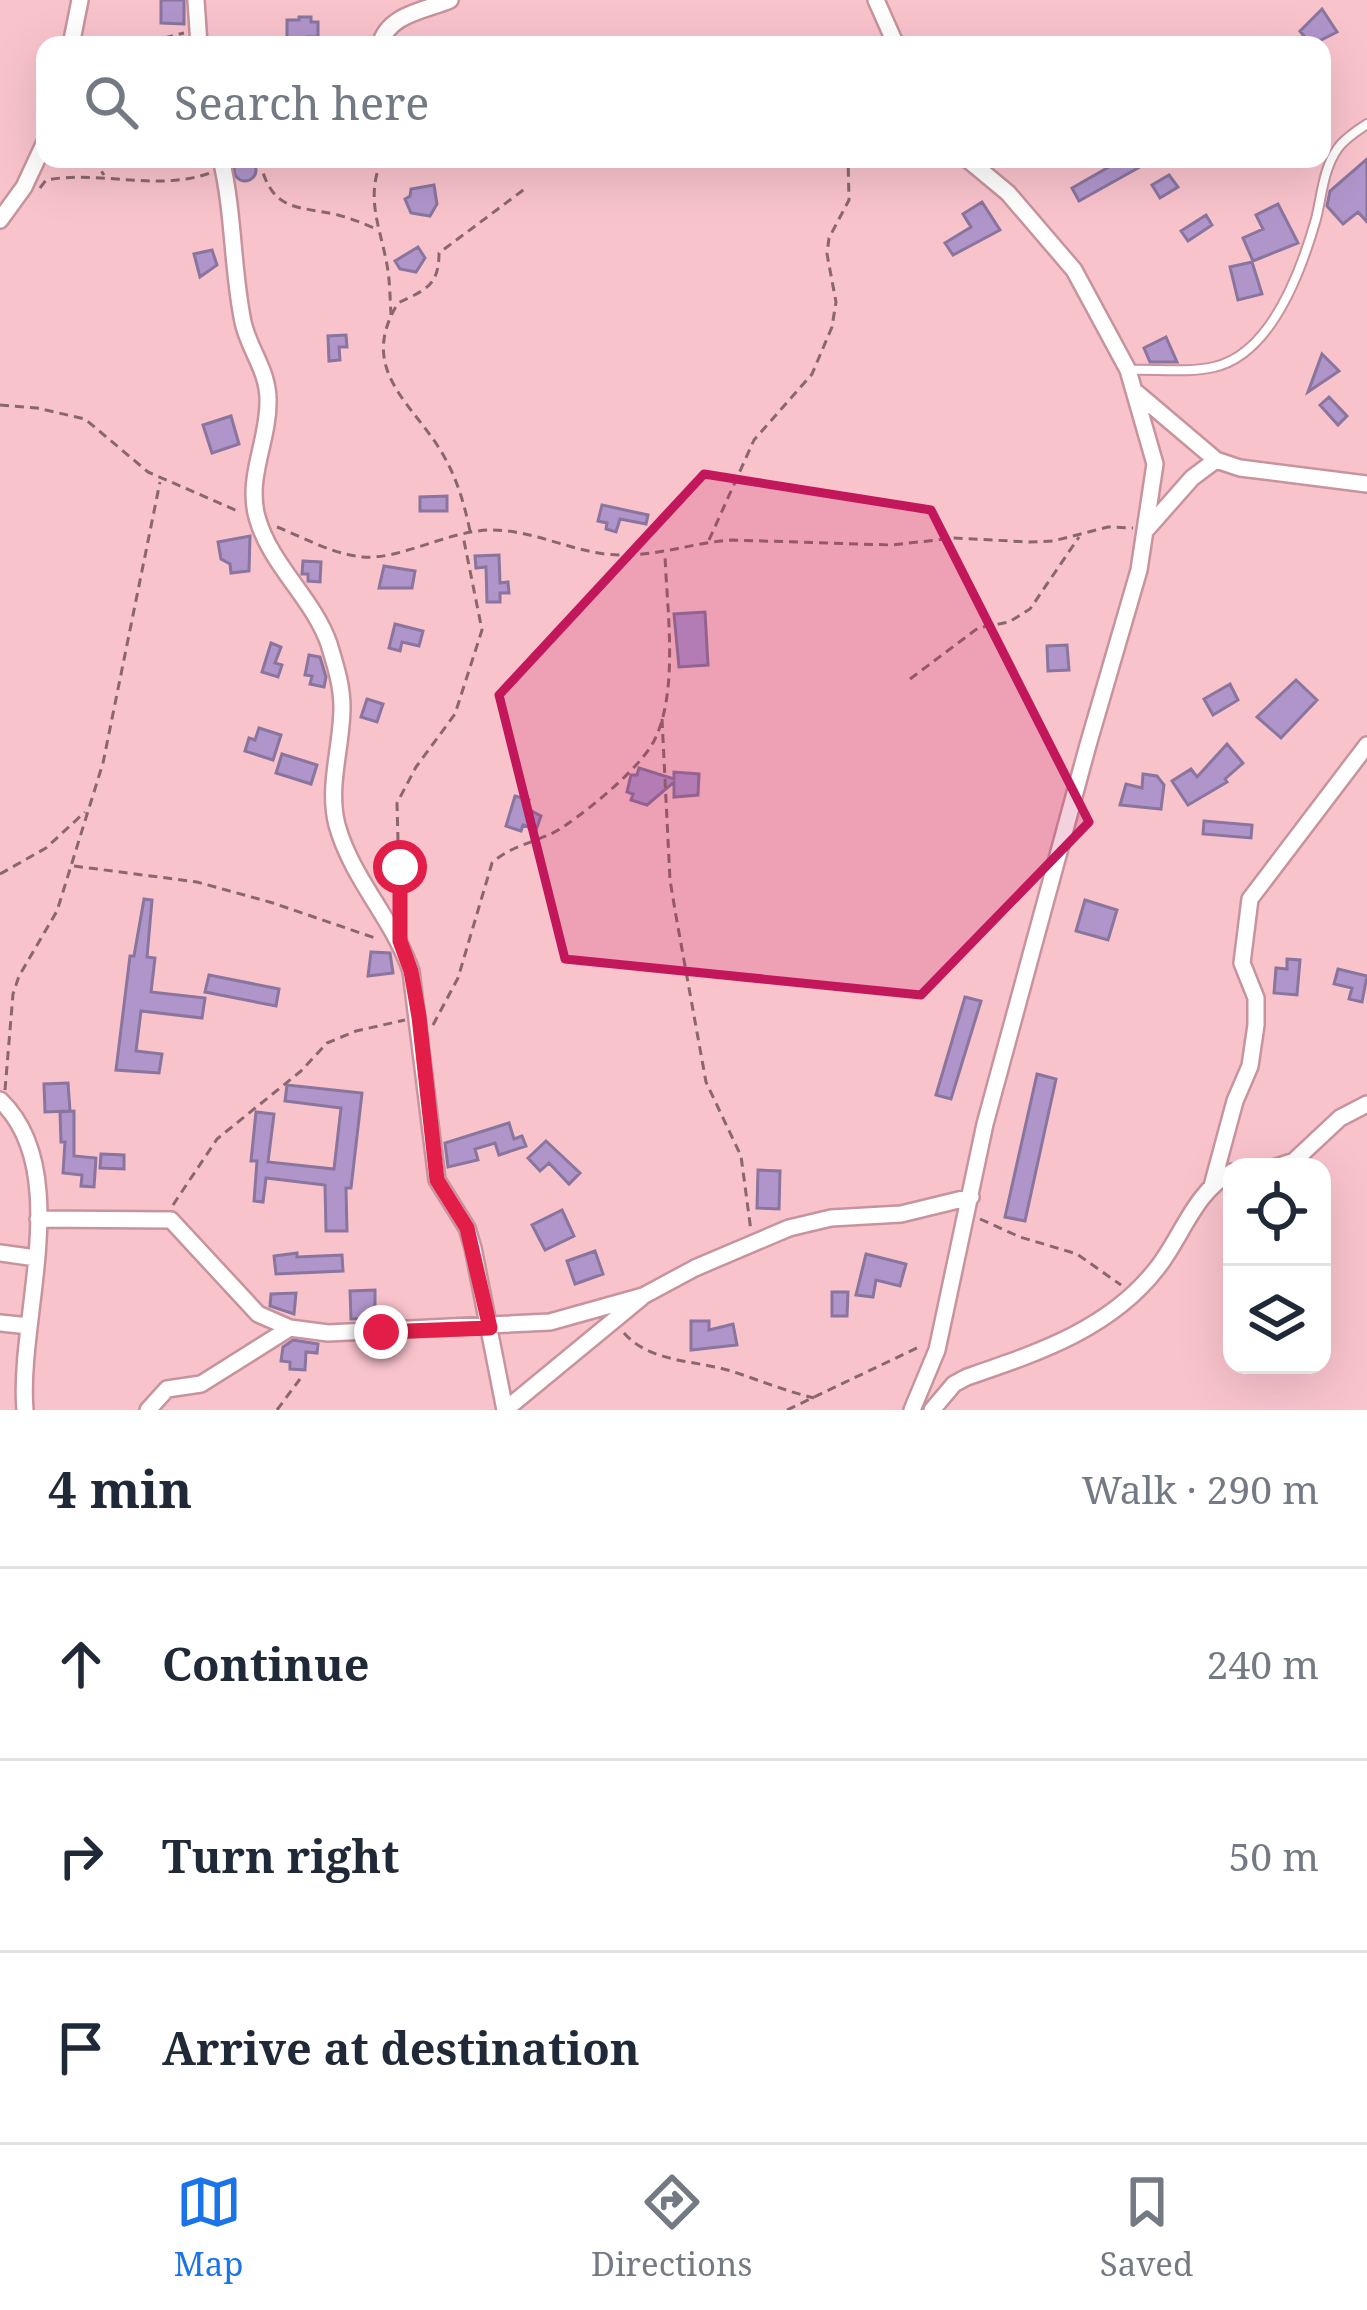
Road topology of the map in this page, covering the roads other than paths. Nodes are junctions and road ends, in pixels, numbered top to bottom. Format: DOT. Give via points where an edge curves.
graph roads {
  1 [pos="80,0"];
  2 [pos="196,0"];
  3 [pos="450,0"];
  4 [pos="876,0"];
  5 [pos="73,36"];
  6 [pos="200,36"];
  7 [pos="382,36"];
  8 [pos="892,36"];
  9 [pos="1367,124"];
  10 [pos="36,159"];
  11 [pos="1331,163"];
  12 [pos="223,168"];
  13 [pos="978,168"];
  14 [pos="1328,168"];
  15 [pos="0,220"];
  16 [pos="1128,370"];
  17 [pos="1137,393"];
  18 [pos="1216,460"];
  19 [pos="1367,484"];
  20 [pos="1147,529"];
  21 [pos="1367,745"];
  22 [pos="1367,1104"];
  23 [pos="4,1107"];
  24 [pos="1297,1158"];
  25 [pos="1223,1178"];
  26 [pos="1212,1186"];
  27 [pos="969,1205"];
  28 [pos="38,1219"];
  29 [pos="0,1253"];
  30 [pos="36,1258"];
  31 [pos="643,1296"];
  32 [pos="0,1323"];
  33 [pos="29,1326"];
  34 [pos="290,1328"];
  35 [pos="490,1328"];
  36 [pos="26,1410"];
  37 [pos="148,1410"];
  38 [pos="505,1410"];
  39 [pos="912,1410"];
  40 [pos="932,1410"];
  1 -- 5 [label="street"];
  2 -- 6 [label="street"];
  3 -- 7 [label="street" via="396,21"];
  4 -- 8 [label="street"];
  9 -- 11 [label="lane"];
  10 -- 15 [label="street"];
  12 -- 35 [label="street" via="246,337 266,381 258,520 332,653 342,703 332,799 338,828 357,877 401,944 425,1023 437,1180 467,1228"];
  13 -- 16 [label="street" via="1074,270"];
  14 -- 16 [label="lane" via="1287,297 1258,339 1217,367"];
  16 -- 17 [label="street"];
  17 -- 18 [label="street"];
  17 -- 20 [label="street" via="1155,464"];
  18 -- 19 [label="street"];
  18 -- 20 [label="street"];
  20 -- 27 [label="street"];
  21 -- 26 [label="street" via="1250,899 1242,963 1256,1025"];
  22 -- 24 [label="street"];
  23 -- 28 [label="street" via="26,1140"];
  25 -- 26 [label="street"];
  26 -- 40 [label="street" via="1133,1294 1066,1340 954,1384"];
  27 -- 31 [label="street" via="807,1223"];
  27 -- 39 [label="street" via="940,1336"];
  28 -- 30 [label="street"];
  28 -- 34 [label="street" via="177,1224 258,1314"];
  29 -- 30 [label="street"];
  30 -- 33 [label="street"];
  31 -- 35 [label="street" via="550,1322"];
  31 -- 38 [label="street"];
  32 -- 33 [label="street"];
  33 -- 36 [label="street"];
  34 -- 35 [label="street"];
  34 -- 37 [label="street" via="201,1384 166,1389"];
  35 -- 38 [label="street"];
}
